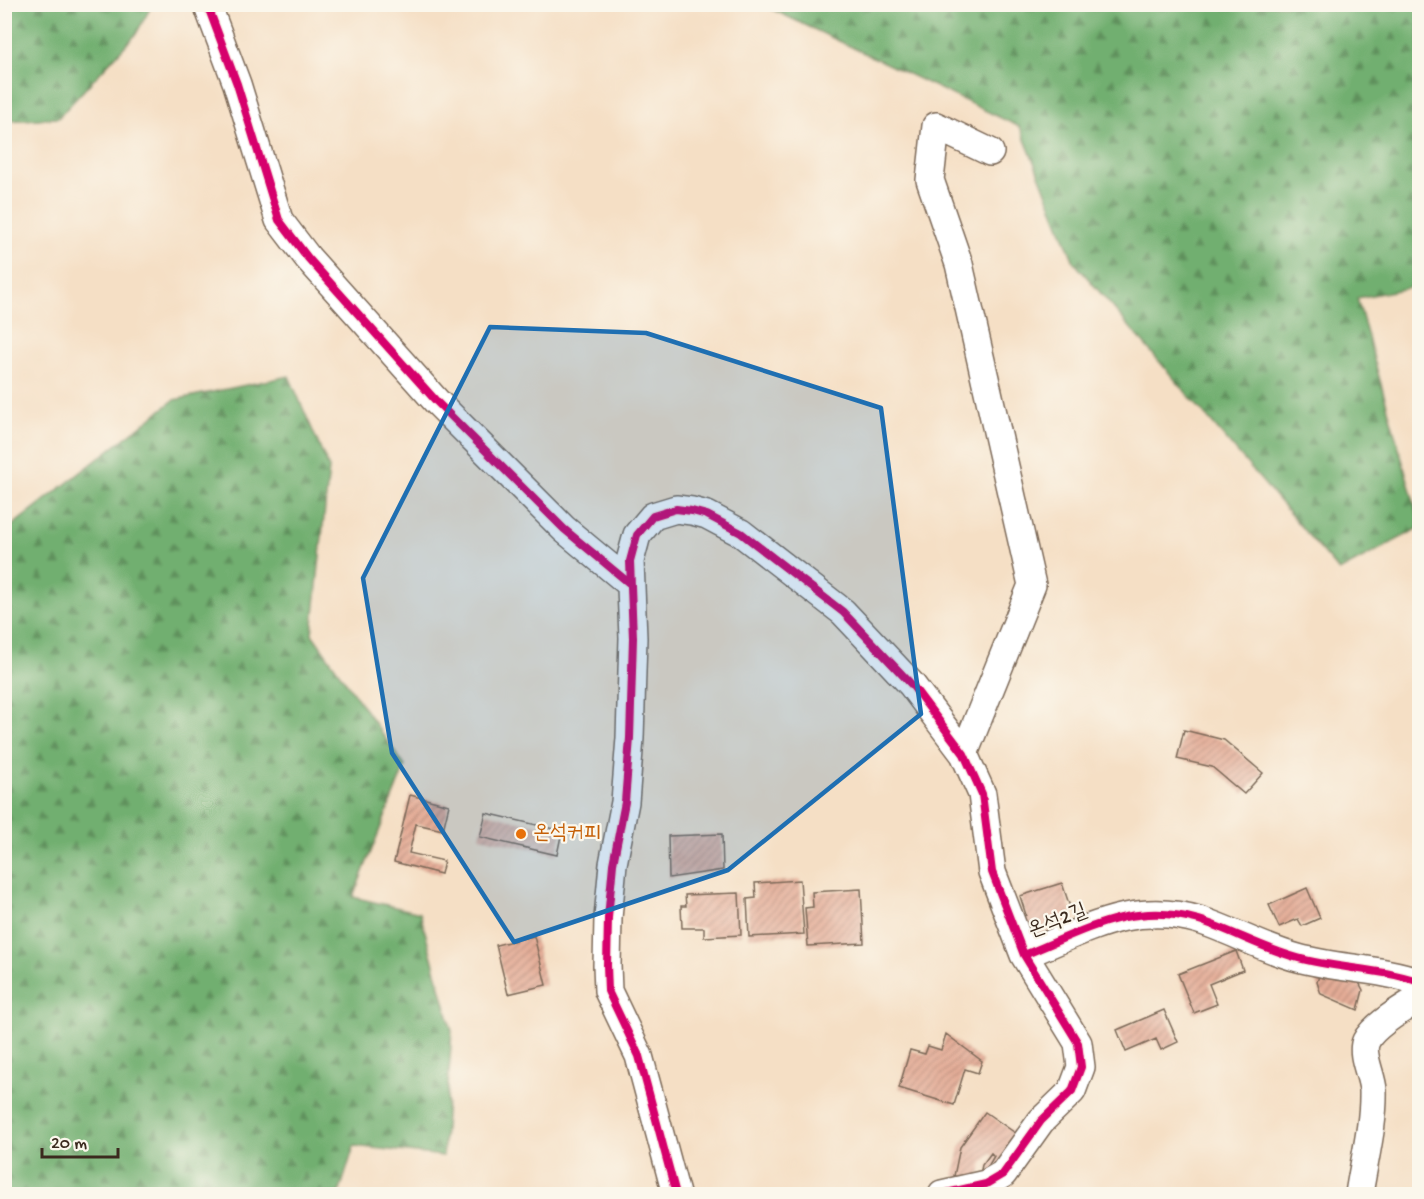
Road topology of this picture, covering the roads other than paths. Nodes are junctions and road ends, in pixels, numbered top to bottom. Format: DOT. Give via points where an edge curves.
graph roads {
  1 [pos="207,4"];
  2 [pos="990,152"];
  3 [pos="629,583"];
  4 [pos="964,754"];
  5 [pos="1024,955"];
  6 [pos="1419,982"];
  7 [pos="1419,998"];
  8 [pos="676,1194"];
  9 [pos="942,1194"];
  10 [pos="1359,1194"];
  1 -- 3 [label="street" via="241,94 279,220 308,258 445,410 564,529"];
  2 -- 4 [label="street" via="936,126 930,180 959,264 1032,585"];
  3 -- 4 [label="street" via="636,539 653,516 666,510 681,510 718,520 843,612 912,685"];
  3 -- 8 [label="street" via="633,638 630,738 608,918 609,991 639,1056"];
  4 -- 5 [label="street" via="982,794 992,872"];
  5 -- 6 [label="street, 온석2길" via="1121,917 1159,912 1200,921 1290,956 1391,973"];
  5 -- 9 [label="street, 온석2길" via="1078,1043 1079,1074 1068,1096 1041,1121 996,1180"];
  7 -- 10 [label="street" via="1399,1010 1364,1044 1373,1096"];
}
